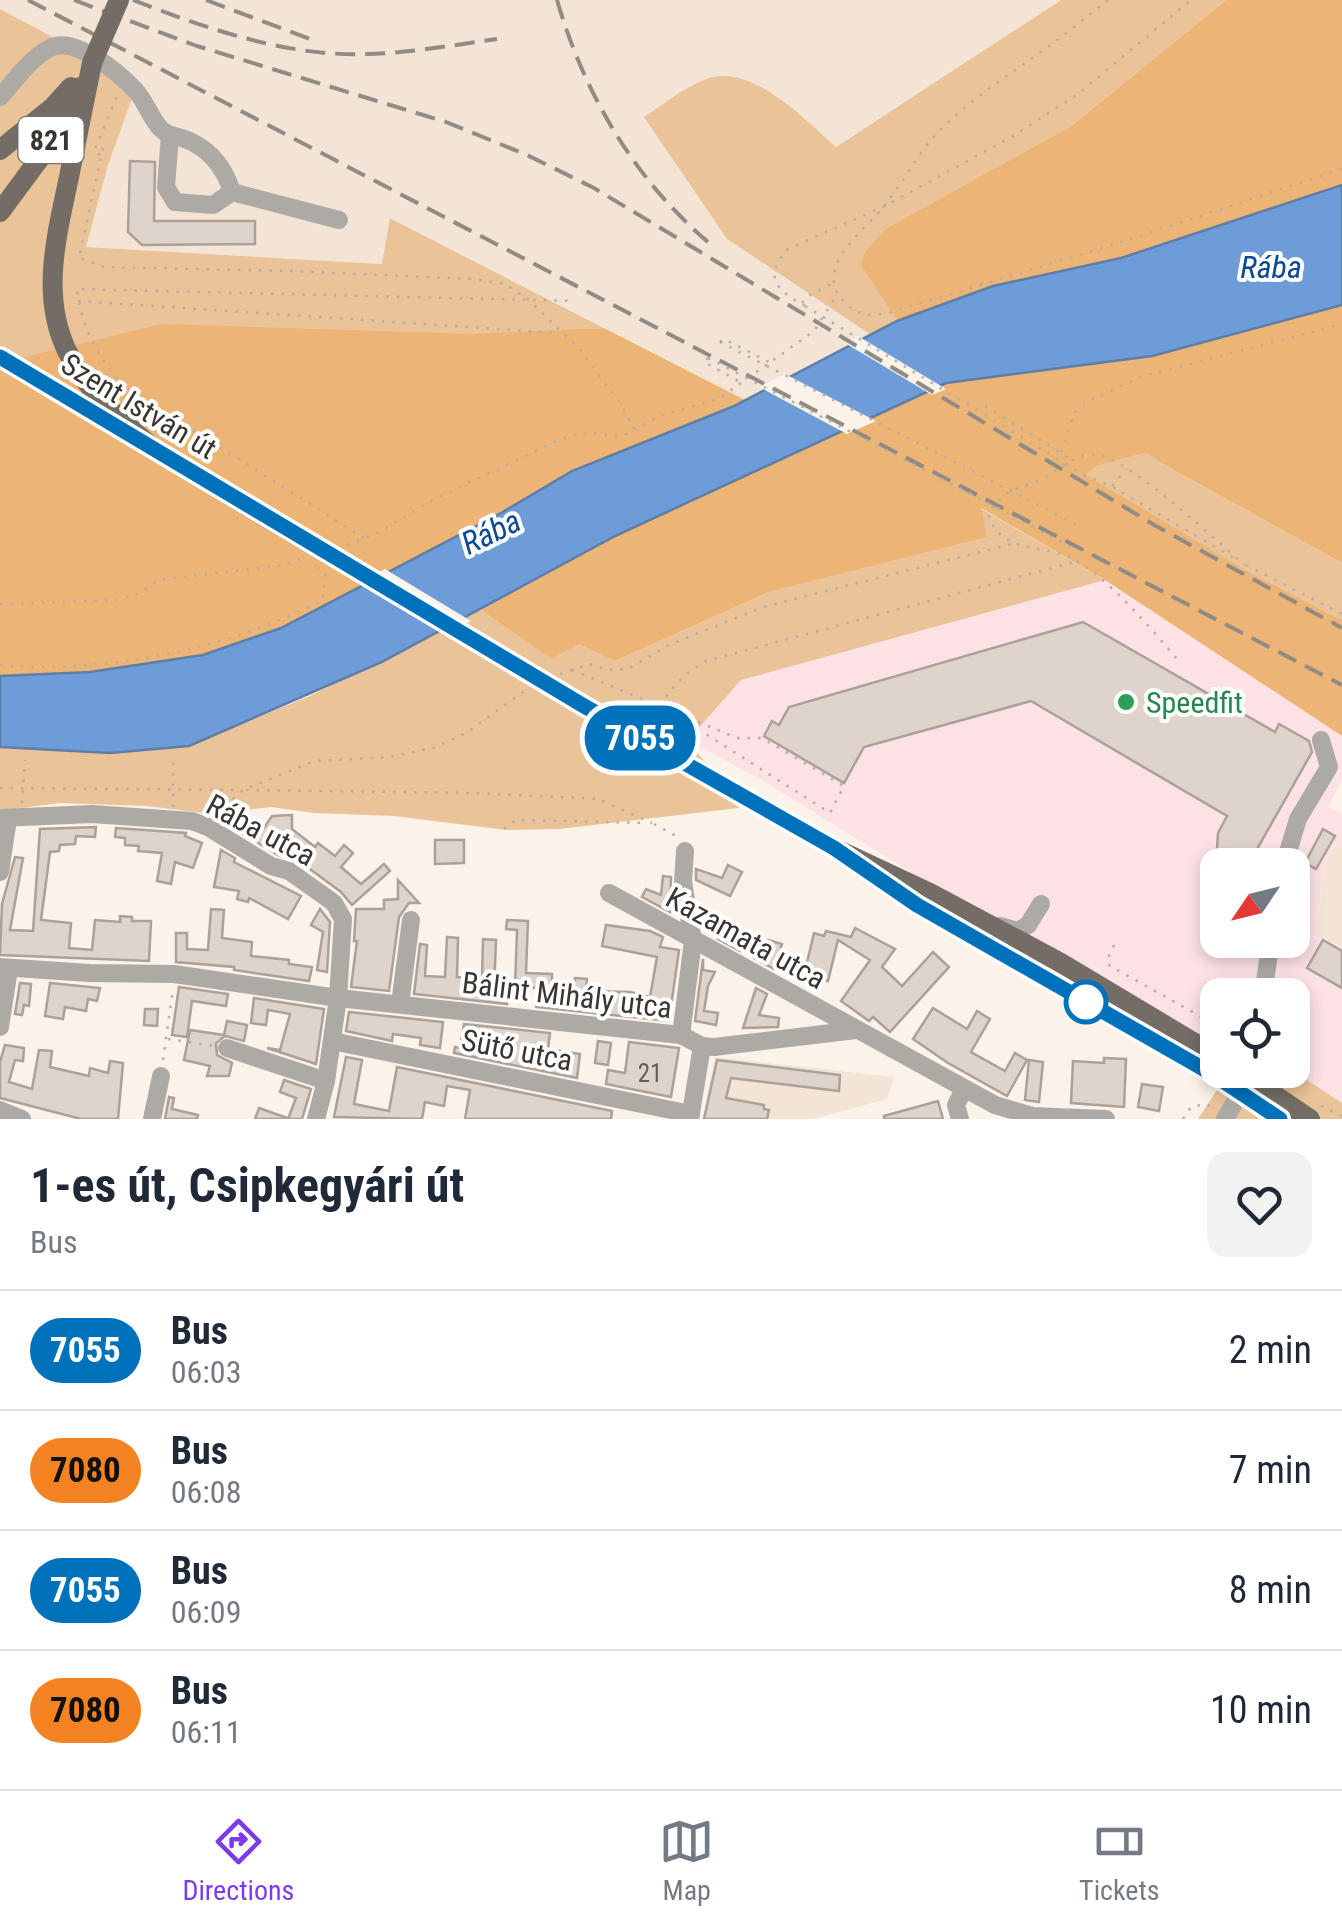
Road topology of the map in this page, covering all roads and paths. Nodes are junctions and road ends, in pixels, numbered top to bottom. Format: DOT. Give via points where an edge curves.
graph roads {
  1 [pos="119,0"];
  2 [pos="1108,0"];
  3 [pos="1191,0"];
  4 [pos="92,62"];
  5 [pos="0,64"];
  6 [pos="20,75"];
  7 [pos="130,86"];
  8 [pos="0,97"];
  9 [pos="170,135"];
  10 [pos="102,148"];
  11 [pos="0,150"];
  12 [pos="100,155"];
  13 [pos="1342,169"];
  14 [pos="232,192"];
  15 [pos="885,206"];
  16 [pos="0,212"];
  17 [pos="339,220"];
  18 [pos="833,284"];
  19 [pos="837,296"];
  20 [pos="528,300"];
  21 [pos="78,301"];
  22 [pos="575,301"];
  23 [pos="804,304"];
  24 [pos="1342,324"];
  25 [pos="560,333"];
  26 [pos="0,358"];
  27 [pos="770,363"];
  28 [pos="742,383"];
  29 [pos="985,406"];
  30 [pos="635,431"];
  31 [pos="154,450"];
  32 [pos="1061,452"];
  33 [pos="1070,459"];
  34 [pos="1127,468"];
  35 [pos="1111,486"];
  36 [pos="1082,528"];
  37 [pos="364,538"];
  38 [pos="1012,544"];
  39 [pos="334,549"];
  40 [pos="1067,556"];
  41 [pos="302,559"];
  42 [pos="1078,561"];
  43 [pos="314,563"];
  44 [pos="1245,564"];
  45 [pos="0,604"];
  46 [pos="1342,614"];
  47 [pos="1176,658"];
  48 [pos="0,666"];
  49 [pos="521,693"];
  50 [pos="658,708"];
  51 [pos="676,715"];
  52 [pos="647,730"];
  53 [pos="1320,740"];
  54 [pos="174,758"];
  55 [pos="25,760"];
  56 [pos="0,788"];
  57 [pos="22,790"];
  58 [pos="242,790"];
  59 [pos="173,792"];
  60 [pos="4,818"];
  61 [pos="192,821"];
  62 [pos="652,823"];
  63 [pos="504,829"];
  64 [pos="834,848"];
  65 [pos="1289,848"];
  66 [pos="685,851"];
  67 [pos="0,872"];
  68 [pos="609,893"];
  69 [pos="1041,904"];
  70 [pos="411,920"];
  71 [pos="990,924"];
  72 [pos="694,942"];
  73 [pos="1114,945"];
  74 [pos="5,968"];
  75 [pos="174,974"];
  76 [pos="338,998"];
  77 [pos="400,1004"];
  78 [pos="1200,1016"];
  79 [pos="0,1027"];
  80 [pos="856,1030"];
  81 [pos="682,1035"];
  82 [pos="167,1039"];
  83 [pos="1200,1039"];
  84 [pos="332,1040"];
  85 [pos="1194,1041"];
  86 [pos="1200,1045"];
  87 [pos="702,1046"];
  88 [pos="227,1048"];
  89 [pos="1200,1055"];
  90 [pos="161,1076"];
  91 [pos="326,1081"];
  92 [pos="1239,1088"];
  93 [pos="1253,1088"];
  94 [pos="1260,1088"];
  95 [pos="1291,1088"];
  96 [pos="964,1089"];
  97 [pos="1293,1093"];
  98 [pos="0,1110"];
  99 [pos="690,1116"];
  100 [pos="1225,1118"];
  101 [pos="22,1119"];
  102 [pos="152,1119"];
  103 [pos="316,1119"];
  104 [pos="960,1119"];
  105 [pos="1106,1119"];
  106 [pos="1182,1119"];
  107 [pos="1280,1119"];
  108 [pos="1310,1119"];
  1 -- 4 [label="main road, 821, bridge"];
  2 -- 15 [label="path" via="938,132"];
  3 -- 15 [label="path" via="1078,94"];
  4 -- 11 [label="main road" via="53,107"];
  4 -- 16 [label="main road, 821" via="51,140"];
  4 -- 31 [label="main road" via="55,244 56,316 84,380"];
  5 -- 6 [label="street"];
  6 -- 7 [label="street" via="53,46 70,45"];
  6 -- 8 [label="street"];
  7 -- 9 [label="street"];
  7 -- 12 [label="path" via="94,151"];
  9 -- 14 [label="street" via="209,152"];
  9 -- 14 [label="street" via="166,187 175,202 213,205"];
  10 -- 12 [label="path"];
  12 -- 20 [label="path" via="79,258 104,267 473,280 505,284"];
  13 -- 19 [label="path" via="888,313 867,316"];
  14 -- 17 [label="street"];
  15 -- 18 [label="path" via="839,259"];
  15 -- 23 [label="path" via="798,242 779,258 774,273 782,292"];
  18 -- 19 [label="path"];
  18 -- 23 [label="path"];
  19 -- 27 [label="path" via="814,332"];
  20 -- 21 [label="path" via="77,289"];
  20 -- 22 [label="path"];
  20 -- 25 [label="path"];
  21 -- 25 [label="path"];
  21 -- 37 [label="path" via="91,339 122,386"];
  23 -- 35 [label="path, bridge" via="1084,476"];
  24 -- 32 [label="path" via="1144,376 1090,400 1075,412"];
  25 -- 30 [label="path" via="580,350"];
  26 -- 31 [label="main road, Szent István út"];
  27 -- 28 [label="path"];
  27 -- 36 [label="path, bridge" via="720,342"];
  28 -- 30 [label="path"];
  28 -- 40 [label="path, bridge" via="704,362 708,358 1071,546"];
  29 -- 32 [label="path"];
  30 -- 37 [label="path" via="554,442"];
  31 -- 64 [label="main road, Szent István út, bridge"];
  32 -- 33 [label="path"];
  33 -- 34 [label="path" via="1101,455"];
  33 -- 38 [label="path" via="1000,496 988,513"];
  34 -- 35 [label="path"];
  34 -- 44 [label="path"];
  35 -- 44 [label="path"];
  37 -- 39 [label="path"];
  38 -- 40 [label="path"];
  38 -- 50 [label="path" via="764,607 628,669 570,669"];
  40 -- 42 [label="path"];
  41 -- 45 [label="path" via="160,580 118,600"];
  42 -- 47 [label="path" via="1147,622"];
  42 -- 50 [label="path" via="706,662 681,676"];
  43 -- 48 [label="path" via="325,575 323,600 196,649 65,668"];
  44 -- 46 [label="path"];
  49 -- 58 [label="path" via="436,747 315,761"];
  50 -- 51 [label="path"];
  50 -- 52 [label="path"];
  51 -- 51 [label="path" via="830,813 844,786 762,738 737,738"];
  53 -- 65 [label="street" via="1329,767"];
  54 -- 59 [label="path"];
  55 -- 57 [label="path"];
  56 -- 57 [label="path"];
  57 -- 59 [label="path"];
  58 -- 59 [label="path"];
  58 -- 61 [label="path" via="223,810"];
  58 -- 62 [label="path" via="598,799"];
  60 -- 61 [label="street, Rába utca" via="92,814"];
  60 -- 67 [label="street"];
  61 -- 76 [label="street, Rába utca" via="289,871 334,903 343,919"];
  62 -- 63 [label="path" via="516,820"];
  62 -- 66 [label="path" via="671,831"];
  64 -- 71 [label="main road"];
  64 -- 89 [label="main road" via="917,905"];
  66 -- 72 [label="street" via="683,882"];
  68 -- 72 [label="street, Kazamata utca"];
  69 -- 71 [label="street" via="1018,931"];
  70 -- 77 [label="street"];
  71 -- 85 [label="main road"];
  72 -- 80 [label="street, Kazamata utca"];
  72 -- 81 [label="street"];
  73 -- 78 [label="path" via="1110,966"];
  74 -- 75 [label="street, Bálint Mihály utca"];
  74 -- 79 [label="street"];
  75 -- 76 [label="street, Bálint Mihály utca"];
  75 -- 82 [label="path"];
  76 -- 77 [label="street, Bálint Mihály utca"];
  76 -- 84 [label="street, Rába utca"];
  77 -- 81 [label="street, Bálint Mihály utca"];
  80 -- 87 [label="street, Bálint Mihály utca"];
  80 -- 96 [label="street"];
  81 -- 87 [label="street, Bálint Mihály utca"];
  82 -- 88 [label="path"];
  82 -- 90 [label="path"];
  83 -- 85 [label="street"];
  84 -- 91 [label="street, Rába utca"];
  84 -- 99 [label="street, Sütő utca"];
  85 -- 86 [label="main road"];
  87 -- 99 [label="street"];
  88 -- 91 [label="street"];
  90 -- 102 [label="street"];
  91 -- 103 [label="street, Rába utca"];
  92 -- 100 [label="street"];
  93 -- 107 [label="main road"];
  94 -- 108 [label="main road"];
  95 -- 97 [label="path"];
  96 -- 104 [label="street" via="956,1105"];
  96 -- 105 [label="street" via="1032,1116"];
  98 -- 101 [label="street"];
  100 -- 106 [label="path" via="1206,1104 1191,1107"];
}
